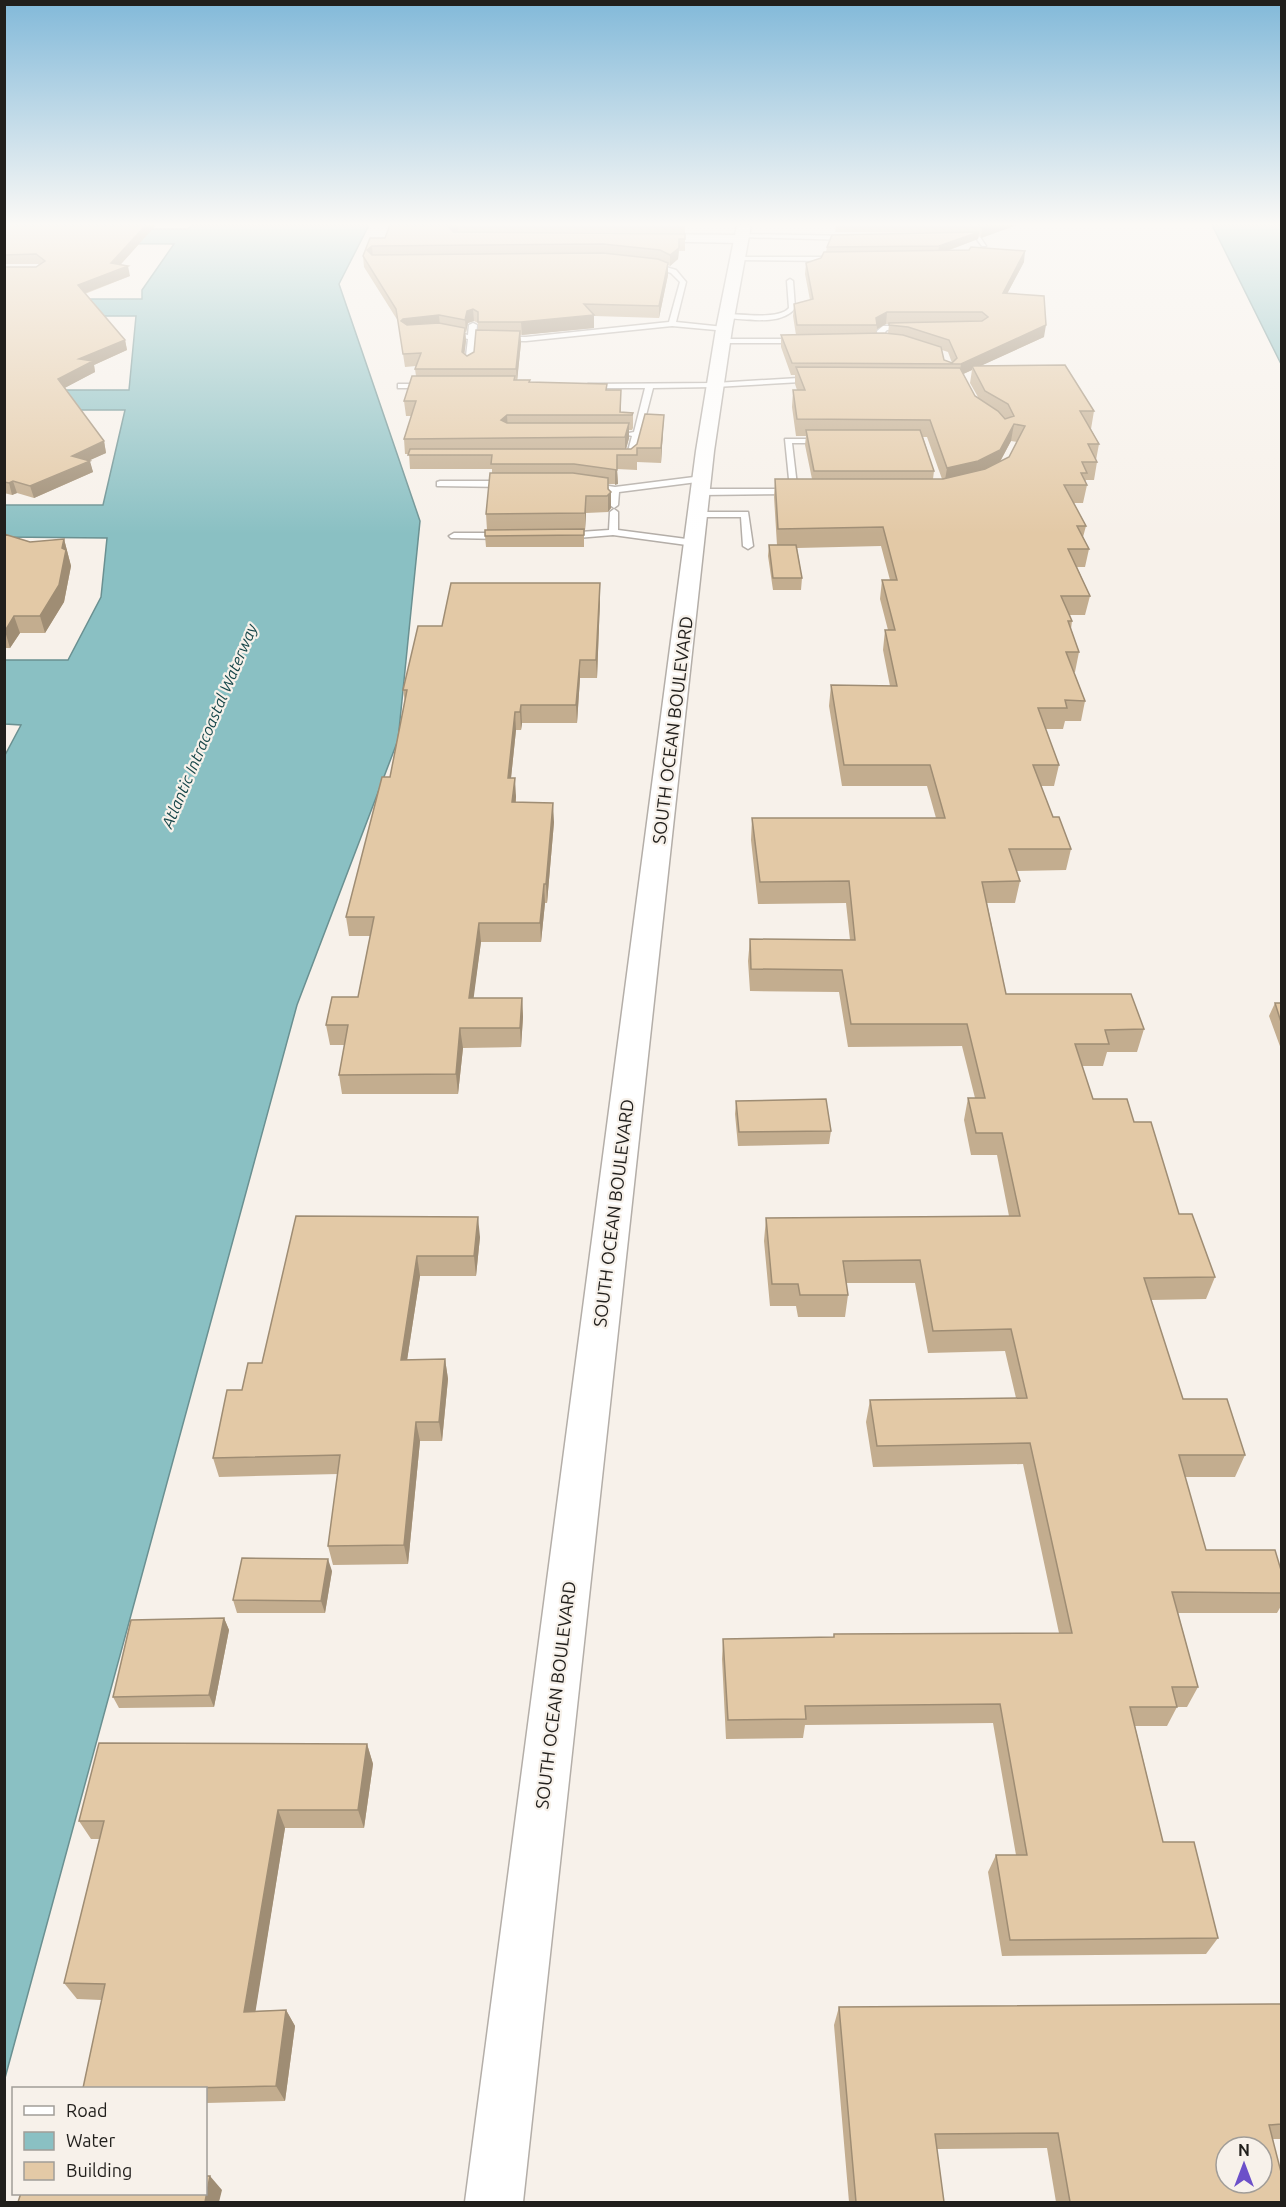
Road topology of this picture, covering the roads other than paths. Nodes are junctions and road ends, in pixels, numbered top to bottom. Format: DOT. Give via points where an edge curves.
graph roads {
  1 [pos="473,328"];
  2 [pos="633,328"];
  3 [pos="714,328"];
  4 [pos="727,328"];
  5 [pos="915,328"];
  6 [pos="724,329"];
  7 [pos="440,331"];
  8 [pos="473,338"];
  9 [pos="814,341"];
  10 [pos="872,341"];
  11 [pos="883,341"];
  12 [pos="893,342"];
  13 [pos="469,365"];
  14 [pos="828,379"];
  15 [pos="715,385"];
  16 [pos="401,386"];
  17 [pos="437,386"];
  18 [pos="578,386"];
  19 [pos="649,387"];
  20 [pos="613,434"];
  21 [pos="637,434"];
  22 [pos="833,441"];
  23 [pos="608,458"];
  24 [pos="440,484"];
  25 [pos="518,484"];
  26 [pos="574,484"];
  27 [pos="615,490"];
  28 [pos="795,492"];
  29 [pos="806,492"];
  30 [pos="699,507"];
  31 [pos="613,532"];
  32 [pos="454,536"];
  33 [pos="512,536"];
  34 [pos="558,536"];
  35 [pos="748,546"];
  36 [pos="494,2202"];
  1 -- 8 [label="lane"];
  2 -- 8 [label="lane" via="526,339"];
  3 -- 6 [label="lane"];
  4 -- 6 [label="lane"];
  5 -- 11 [label="lane" via="886,328 881,331"];
  6 -- 9 [label="lane"];
  6 -- 15 [label="main road, SOUTH OCEAN BOULEVARD"];
  7 -- 8 [label="lane"];
  8 -- 13 [label="lane"];
  10 -- 11 [label="lane"];
  11 -- 12 [label="lane"];
  14 -- 15 [label="lane"];
  15 -- 19 [label="lane"];
  15 -- 30 [label="main road, SOUTH OCEAN BOULEVARD"];
  16 -- 17 [label="lane"];
  18 -- 19 [label="lane"];
  19 -- 21 [label="lane"];
  20 -- 21 [label="lane"];
  21 -- 23 [label="lane" via="631,458"];
  22 -- 28 [label="lane" via="788,441"];
  24 -- 25 [label="lane"];
  26 -- 27 [label="lane"];
  27 -- 30 [label="lane"];
  27 -- 31 [label="lane"];
  28 -- 29 [label="lane"];
  28 -- 30 [label="lane"];
  30 -- 31 [label="lane"];
  30 -- 35 [label="lane" via="745,514"];
  30 -- 36 [label="main road, SOUTH OCEAN BOULEVARD"];
  31 -- 34 [label="lane"];
  32 -- 33 [label="lane"];
}
